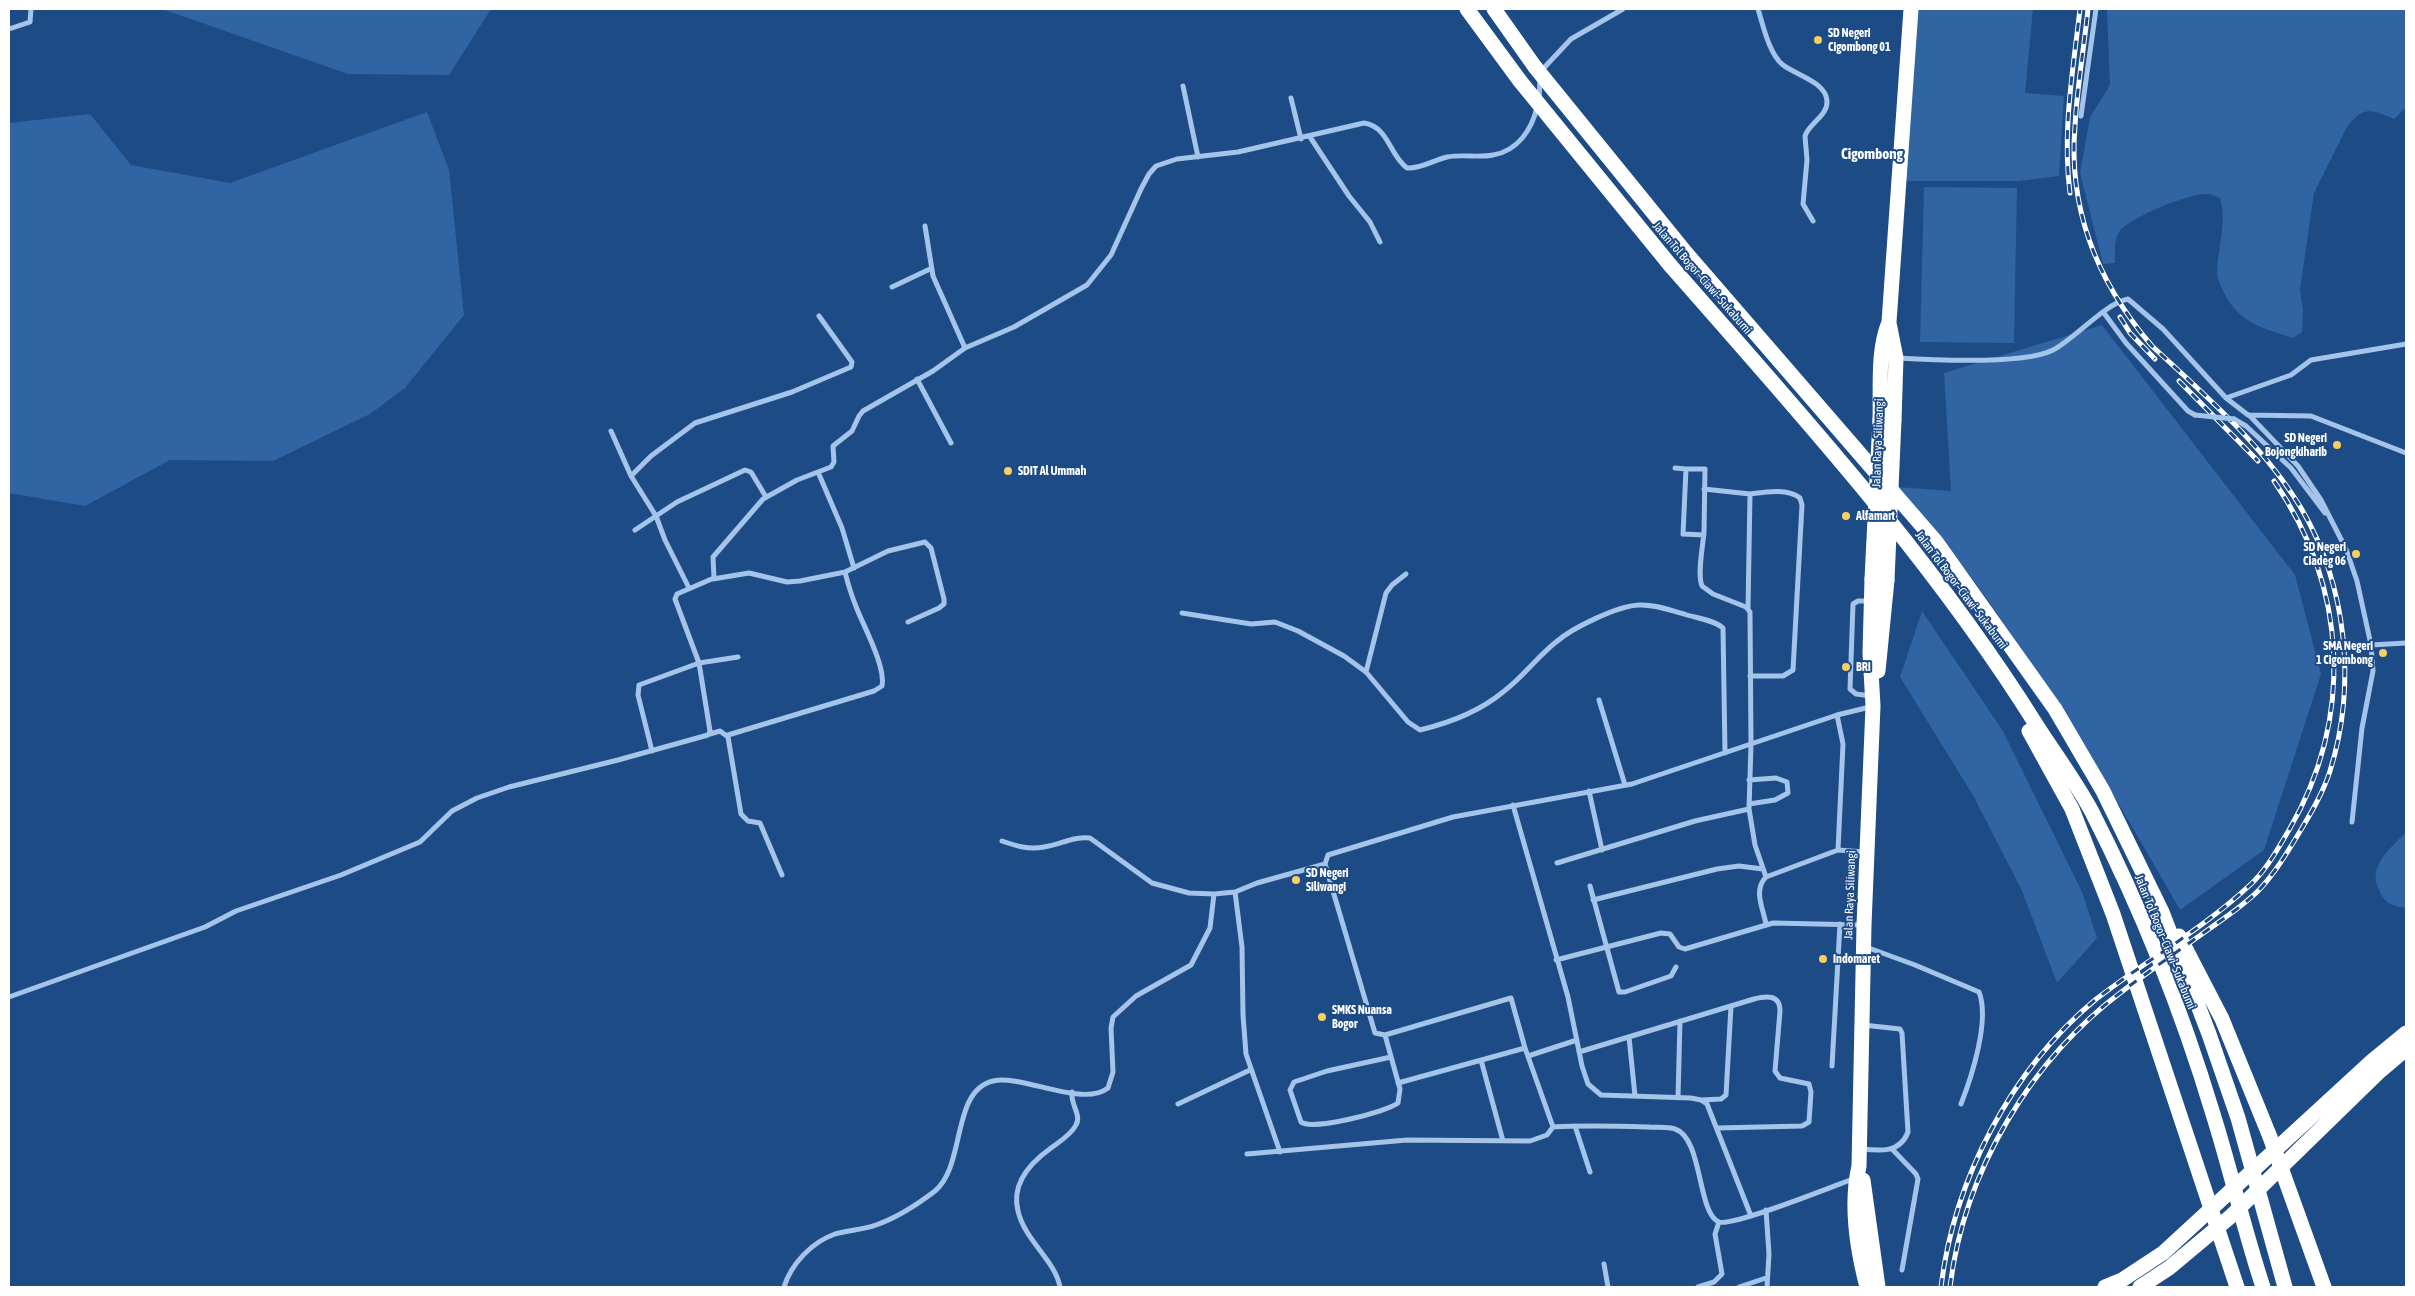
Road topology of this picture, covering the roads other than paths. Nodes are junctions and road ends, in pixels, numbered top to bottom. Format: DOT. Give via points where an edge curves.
graph roads {
  1 [pos="31,9"];
  2 [pos="1467,9"];
  3 [pos="1494,9"];
  4 [pos="1623,9"];
  5 [pos="1758,9"];
  6 [pos="1911,9"];
  7 [pos="2096,9"];
  8 [pos="9,29"];
  9 [pos="1183,86"];
  10 [pos="1291,98"];
  11 [pos="2081,116"];
  12 [pos="1310,137"];
  13 [pos="1301,139"];
  14 [pos="1198,157"];
  15 [pos="1813,221"];
  16 [pos="925,226"];
  17 [pos="1380,242"];
  18 [pos="930,268"];
  19 [pos="892,287"];
  20 [pos="2104,313"];
  21 [pos="819,316"];
  22 [pos="2406,344"];
  23 [pos="965,348"];
  24 [pos="1889,358"];
  25 [pos="917,378"];
  26 [pos="2226,398"];
  27 [pos="2248,415"];
  28 [pos="611,431"];
  29 [pos="951,443"];
  30 [pos="2406,453"];
  31 [pos="1675,468"];
  32 [pos="1686,469"];
  33 [pos="818,472"];
  34 [pos="630,476"];
  35 [pos="1704,489"];
  36 [pos="1750,494"];
  37 [pos="766,497"];
  38 [pos="656,516"];
  39 [pos="2330,519"];
  40 [pos="635,530"];
  41 [pos="1704,536"];
  42 [pos="854,568"];
  43 [pos="844,572"];
  44 [pos="1406,574"];
  45 [pos="713,578"];
  46 [pos="1879,580"];
  47 [pos="689,588"];
  48 [pos="1871,601"];
  49 [pos="1748,609"];
  50 [pos="1182,613"];
  51 [pos="908,622"];
  52 [pos="2406,643"];
  53 [pos="2371,645"];
  54 [pos="738,657"];
  55 [pos="699,663"];
  56 [pos="1366,672"];
  57 [pos="2005,674"];
  58 [pos="1750,676"];
  59 [pos="1873,696"];
  60 [pos="1599,700"];
  61 [pos="1837,715"];
  62 [pos="710,734"];
  63 [pos="728,735"];
  64 [pos="1751,744"];
  65 [pos="652,751"];
  66 [pos="1725,753"];
  67 [pos="1749,780"];
  68 [pos="1626,785"];
  69 [pos="1589,791"];
  70 [pos="1513,805"];
  71 [pos="1749,806"];
  72 [pos="2352,822"];
  73 [pos="1002,841"];
  74 [pos="1602,850"];
  75 [pos="1838,850"];
  76 [pos="1867,852"];
  77 [pos="1557,863"];
  78 [pos="1325,864"];
  79 [pos="1763,869"];
  80 [pos="782,875"];
  81 [pos="1766,877"];
  82 [pos="1590,886"];
  83 [pos="1234,892"];
  84 [pos="1214,894"];
  85 [pos="1594,900"];
  86 [pos="2162,912"];
  87 [pos="1766,924"];
  88 [pos="1840,924"];
  89 [pos="1864,925"];
  90 [pos="1863,946"];
  91 [pos="1607,947"];
  92 [pos="1556,960"];
  93 [pos="1676,967"];
  94 [pos="9,997"];
  95 [pos="1731,1006"];
  96 [pos="1680,1021"];
  97 [pos="1862,1025"];
  98 [pos="2406,1033"];
  99 [pos="1385,1035"];
  100 [pos="1629,1037"];
  101 [pos="1577,1040"];
  102 [pos="1525,1048"];
  103 [pos="2406,1049"];
  104 [pos="1579,1052"];
  105 [pos="1391,1056"];
  106 [pos="1528,1056"];
  107 [pos="1482,1060"];
  108 [pos="1832,1066"];
  109 [pos="1250,1070"];
  110 [pos="1398,1083"];
  111 [pos="1072,1092"];
  112 [pos="1634,1096"];
  113 [pos="1678,1098"];
  114 [pos="1700,1100"];
  115 [pos="1178,1104"];
  116 [pos="1961,1104"];
  117 [pos="1575,1126"];
  118 [pos="1553,1127"];
  119 [pos="1717,1128"];
  120 [pos="1503,1141"];
  121 [pos="1859,1148"];
  122 [pos="1892,1149"];
  123 [pos="1280,1152"];
  124 [pos="1247,1154"];
  125 [pos="1590,1172"];
  126 [pos="1859,1173"];
  127 [pos="1766,1210"];
  128 [pos="1750,1216"];
  129 [pos="1719,1222"];
  130 [pos="1604,1264"];
  131 [pos="1902,1270"];
  132 [pos="1766,1278"];
  133 [pos="784,1287"];
  134 [pos="1060,1287"];
  135 [pos="1608,1287"];
  136 [pos="1698,1287"];
  137 [pos="1739,1287"];
  138 [pos="1767,1287"];
  139 [pos="1867,1287"];
  140 [pos="1878,1287"];
  141 [pos="2105,1287"];
  142 [pos="2140,1287"];
  143 [pos="2237,1287"];
  144 [pos="2263,1287"];
  145 [pos="2285,1287"];
  146 [pos="2324,1287"];
  1 -- 8 [label="street" via="30,22"];
  2 -- 57 [label="highway, Jalan Tol Bogor–Ciawi–Sukabumi, bridge" via="1520,81 1670,265 1864,489"];
  3 -- 86 [label="highway, Jalan Tol Bogor–Ciawi–Sukabumi, bridge" via="1535,66 1686,253 1943,551 2055,709 2103,791"];
  4 -- 12 [label="street" via="1574,37 1544,66 1532,124 1521,139 1504,152 1450,156 1410,168 1402,164 1381,131 1371,124 1358,124"];
  5 -- 15 [label="street" via="1771,47 1781,62 1815,84 1827,101 1805,136 1807,160 1803,204"];
  6 -- 24 [label="highway, Jalan Raya Siliwangi"];
  7 -- 11 [label="street"];
  9 -- 14 [label="street"];
  10 -- 13 [label="street"];
  12 -- 13 [label="street"];
  12 -- 17 [label="street" via="1370,222"];
  13 -- 14 [label="street" via="1230,154"];
  14 -- 23 [label="street" via="1167,162 1152,170 1111,256 1087,285 1014,327"];
  16 -- 18 [label="street"];
  18 -- 19 [label="street"];
  18 -- 23 [label="street"];
  20 -- 24 [label="street" via="2060,346 2039,355 1940,361"];
  20 -- 26 [label="street" via="2125,299 2131,300 2163,329"];
  20 -- 39 [label="street, bridge" via="2126,343 2188,411 2195,415 2234,419 2246,426 2291,468"];
  21 -- 34 [label="street" via="850,360 851,367 792,392 696,423"];
  22 -- 26 [label="street" via="2311,360 2291,375"];
  23 -- 25 [label="street"];
  24 -- 46 [label="highway, Jalan Raya Siliwangi, bridge"];
  25 -- 29 [label="street"];
  25 -- 33 [label="street" via="860,414 852,431 833,446 834,464"];
  26 -- 27 [label="street"];
  27 -- 30 [label="street" via="2311,416"];
  27 -- 39 [label="street" via="2298,466"];
  28 -- 34 [label="street"];
  31 -- 32 [label="street"];
  32 -- 35 [label="street" via="1704,469"];
  32 -- 41 [label="street" via="1683,534"];
  33 -- 37 [label="street"];
  33 -- 42 [label="street" via="842,528"];
  34 -- 38 [label="street"];
  35 -- 36 [label="street"];
  35 -- 41 [label="street"];
  36 -- 49 [label="street"];
  36 -- 58 [label="street" via="1764,491 1795,494 1802,505 1793,670 1783,676"];
  37 -- 38 [label="street" via="751,472 745,470 685,498"];
  37 -- 45 [label="street" via="713,557"];
  38 -- 40 [label="street"];
  38 -- 47 [label="street"];
  39 -- 53 [label="street" via="2353,567"];
  41 -- 49 [label="street" via="1702,586"];
  42 -- 43 [label="street"];
  42 -- 51 [label="street" via="888,551 921,542 928,544 944,604"];
  43 -- 45 [label="street" via="794,582 749,573"];
  43 -- 63 [label="street" via="875,652 882,686 874,692"];
  44 -- 56 [label="street" via="1386,593"];
  45 -- 47 [label="street"];
  46 -- 48 [label="highway, Jalan Raya Siliwangi"];
  46 -- 59 [label="highway, Jalan Raya Siliwangi" via="1878,666"];
  47 -- 55 [label="street" via="678,593 675,599"];
  48 -- 59 [label="highway, Jalan Raya Siliwangi"];
  48 -- 59 [label="street" via="1853,604 1850,689 1856,694"];
  49 -- 58 [label="street"];
  50 -- 56 [label="street" via="1228,622 1286,625 1338,652"];
  52 -- 53 [label="street"];
  53 -- 72 [label="street" via="2373,671 2362,728"];
  54 -- 55 [label="street"];
  55 -- 62 [label="street"];
  55 -- 65 [label="street" via="639,686 638,695"];
  56 -- 66 [label="street" via="1408,722 1420,730 1489,703 1568,634 1626,608 1646,605 1664,608 1723,628"];
  57 -- 143 [label="highway" via="2006,692 2072,810 2113,914"];
  57 -- 144 [label="highway, Jalan Tol Bogor–Ciawi–Sukabumi" via="2091,810 2143,922 2213,1112"];
  58 -- 64 [label="street"];
  59 -- 61 [label="street"];
  59 -- 76 [label="highway, Jalan Raya Siliwangi"];
  60 -- 68 [label="street"];
  61 -- 64 [label="street"];
  61 -- 75 [label="street" via="1842,744"];
  62 -- 63 [label="street" via="720,731"];
  62 -- 65 [label="street"];
  63 -- 80 [label="street" via="741,814 748,821 760,823"];
  64 -- 66 [label="street"];
  64 -- 67 [label="street"];
  65 -- 94 [label="street" via="477,798 452,811 420,842 341,875 236,912 205,927"];
  66 -- 68 [label="street"];
  67 -- 71 [label="street"];
  67 -- 71 [label="street" via="1780,779 1787,782 1788,788 1788,793 1781,799"];
  68 -- 69 [label="street"];
  69 -- 70 [label="street"];
  69 -- 74 [label="street"];
  70 -- 78 [label="street" via="1452,817 1328,855"];
  70 -- 92 [label="street"];
  71 -- 74 [label="street"];
  71 -- 79 [label="street" via="1752,834"];
  73 -- 84 [label="street" via="1026,848 1045,847 1080,837 1090,838 1152,884 1189,893"];
  74 -- 77 [label="street"];
  75 -- 76 [label="street"];
  75 -- 81 [label="street"];
  76 -- 89 [label="highway, Jalan Raya Siliwangi"];
  78 -- 83 [label="street"];
  78 -- 99 [label="street" via="1374,1030 1378,1035"];
  79 -- 81 [label="street"];
  79 -- 85 [label="street" via="1739,866 1717,869"];
  81 -- 87 [label="street" via="1759,890"];
  82 -- 85 [label="street"];
  83 -- 84 [label="street"];
  83 -- 109 [label="street" via="1242,947 1243,1034"];
  84 -- 111 [label="street" via="1210,928 1191,965 1136,996 1113,1017 1113,1072 1108,1088 1092,1093"];
  85 -- 91 [label="street"];
  86 -- 145 [label="highway, Jalan Tol Bogor–Ciawi–Sukabumi" via="2238,1118"];
  86 -- 146 [label="highway" via="2180,938 2222,1019 2270,1137"];
  87 -- 88 [label="street"];
  87 -- 91 [label="street" via="1685,949 1664,932"];
  88 -- 89 [label="street"];
  88 -- 108 [label="street"];
  89 -- 90 [label="highway, Jalan Raya Siliwangi"];
  90 -- 97 [label="highway, Jalan Raya Siliwangi"];
  90 -- 116 [label="street" via="1979,992 1982,1022"];
  91 -- 92 [label="street"];
  91 -- 93 [label="street" via="1617,988 1622,993 1671,976"];
  92 -- 101 [label="street"];
  95 -- 96 [label="street"];
  95 -- 114 [label="street" via="1726,1095 1721,1099"];
  95 -- 119 [label="street" via="1766,997 1777,1001 1780,1011 1775,1071 1780,1078 1809,1084 1811,1114 1809,1122 1802,1126"];
  96 -- 100 [label="street"];
  96 -- 113 [label="street"];
  97 -- 121 [label="highway, Jalan Raya Siliwangi"];
  97 -- 122 [label="street" via="1900,1029 1904,1037 1908,1132 1905,1140"];
  98 -- 141 [label="highway, bridge" via="2163,1253 2122,1280"];
  99 -- 102 [label="street" via="1511,998"];
  99 -- 105 [label="street"];
  100 -- 104 [label="street"];
  100 -- 112 [label="street"];
  101 -- 104 [label="street"];
  101 -- 106 [label="street"];
  102 -- 106 [label="street"];
  102 -- 107 [label="street"];
  103 -- 142 [label="highway, bridge" via="2230,1217 2169,1268"];
  104 -- 112 [label="street" via="1585,1078 1596,1092"];
  105 -- 110 [label="street"];
  105 -- 110 [label="street" via="1298,1079 1290,1087 1293,1102 1301,1122 1314,1126 1389,1108 1400,1098"];
  106 -- 118 [label="street"];
  107 -- 110 [label="street"];
  107 -- 120 [label="street"];
  109 -- 115 [label="street"];
  109 -- 123 [label="street"];
  111 -- 133 [label="street" via="1000,1080 982,1085 969,1101 950,1168 941,1185 881,1223 835,1234 821,1242 794,1265"];
  111 -- 134 [label="street" via="1078,1117 1076,1126 1028,1169 1016,1194 1018,1212 1025,1229 1051,1267"];
  112 -- 113 [label="street"];
  113 -- 114 [label="street"];
  114 -- 119 [label="street" via="1708,1106"];
  117 -- 118 [label="street"];
  117 -- 125 [label="street"];
  117 -- 129 [label="street" via="1675,1129 1685,1136 1692,1150 1708,1206"];
  118 -- 120 [label="street" via="1547,1136 1536,1140"];
  119 -- 128 [label="street"];
  120 -- 123 [label="street" via="1407,1140"];
  121 -- 122 [label="street"];
  121 -- 126 [label="highway, Jalan Raya Siliwangi"];
  122 -- 131 [label="street" via="1918,1179"];
  123 -- 124 [label="street"];
  126 -- 127 [label="street"];
  126 -- 139 [label="highway, Jalan Raya Siliwangi" via="1857,1238"];
  126 -- 140 [label="highway, Jalan Raya Siliwangi"];
  127 -- 128 [label="street"];
  127 -- 132 [label="street" via="1769,1254"];
  128 -- 129 [label="street"];
  129 -- 136 [label="street" via="1715,1234 1722,1274 1714,1282"];
  130 -- 135 [label="street"];
  132 -- 137 [label="street"];
  132 -- 138 [label="street"];
}
